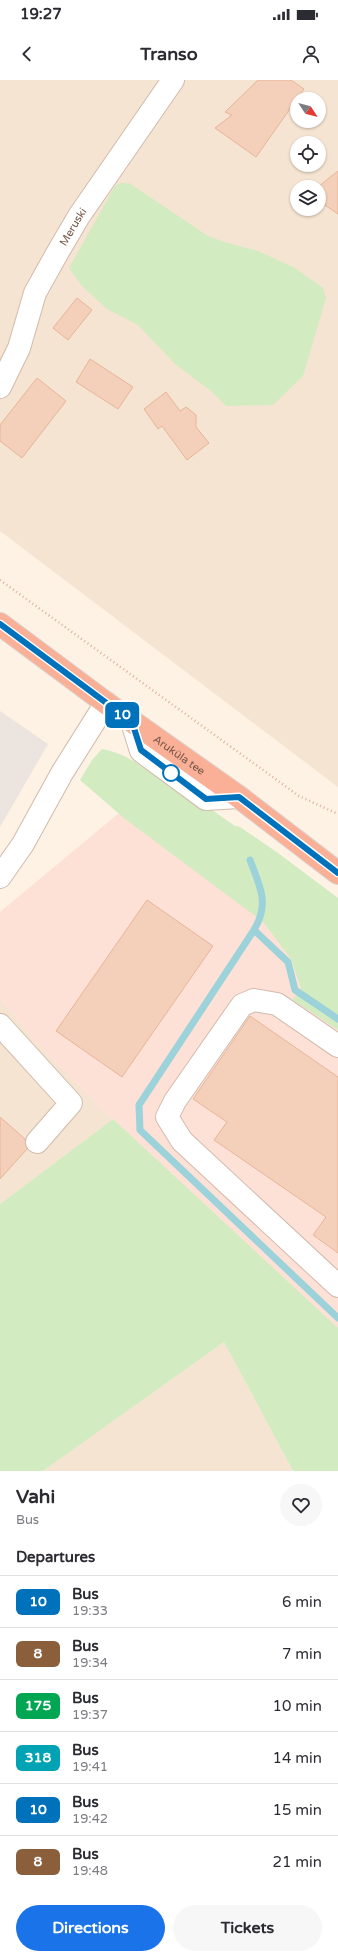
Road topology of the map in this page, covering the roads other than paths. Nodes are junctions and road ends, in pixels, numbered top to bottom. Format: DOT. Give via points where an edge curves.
graph roads {
  1 [pos="173,80"];
  2 [pos="0,387"];
  3 [pos="0,624"];
  4 [pos="106,703"];
  5 [pos="338,873"];
  6 [pos="0,877"];
  7 [pos="0,1025"];
  8 [pos="338,1046"];
  9 [pos="37,1142"];
  10 [pos="338,1286"];
  1 -- 2 [label="street, Meruski" via="83,210 59,250 35,293 19,348"];
  3 -- 4 [label="highway, Aruküla tee"];
  4 -- 5 [label="highway, Aruküla tee" via="239,797"];
  4 -- 6 [label="street" via="62,773 24,844"];
  7 -- 9 [label="street" via="71,1103"];
  8 -- 10 [label="street" via="277,1004 254,1000 242,1005 175,1101 167,1117 182,1141"];
}
